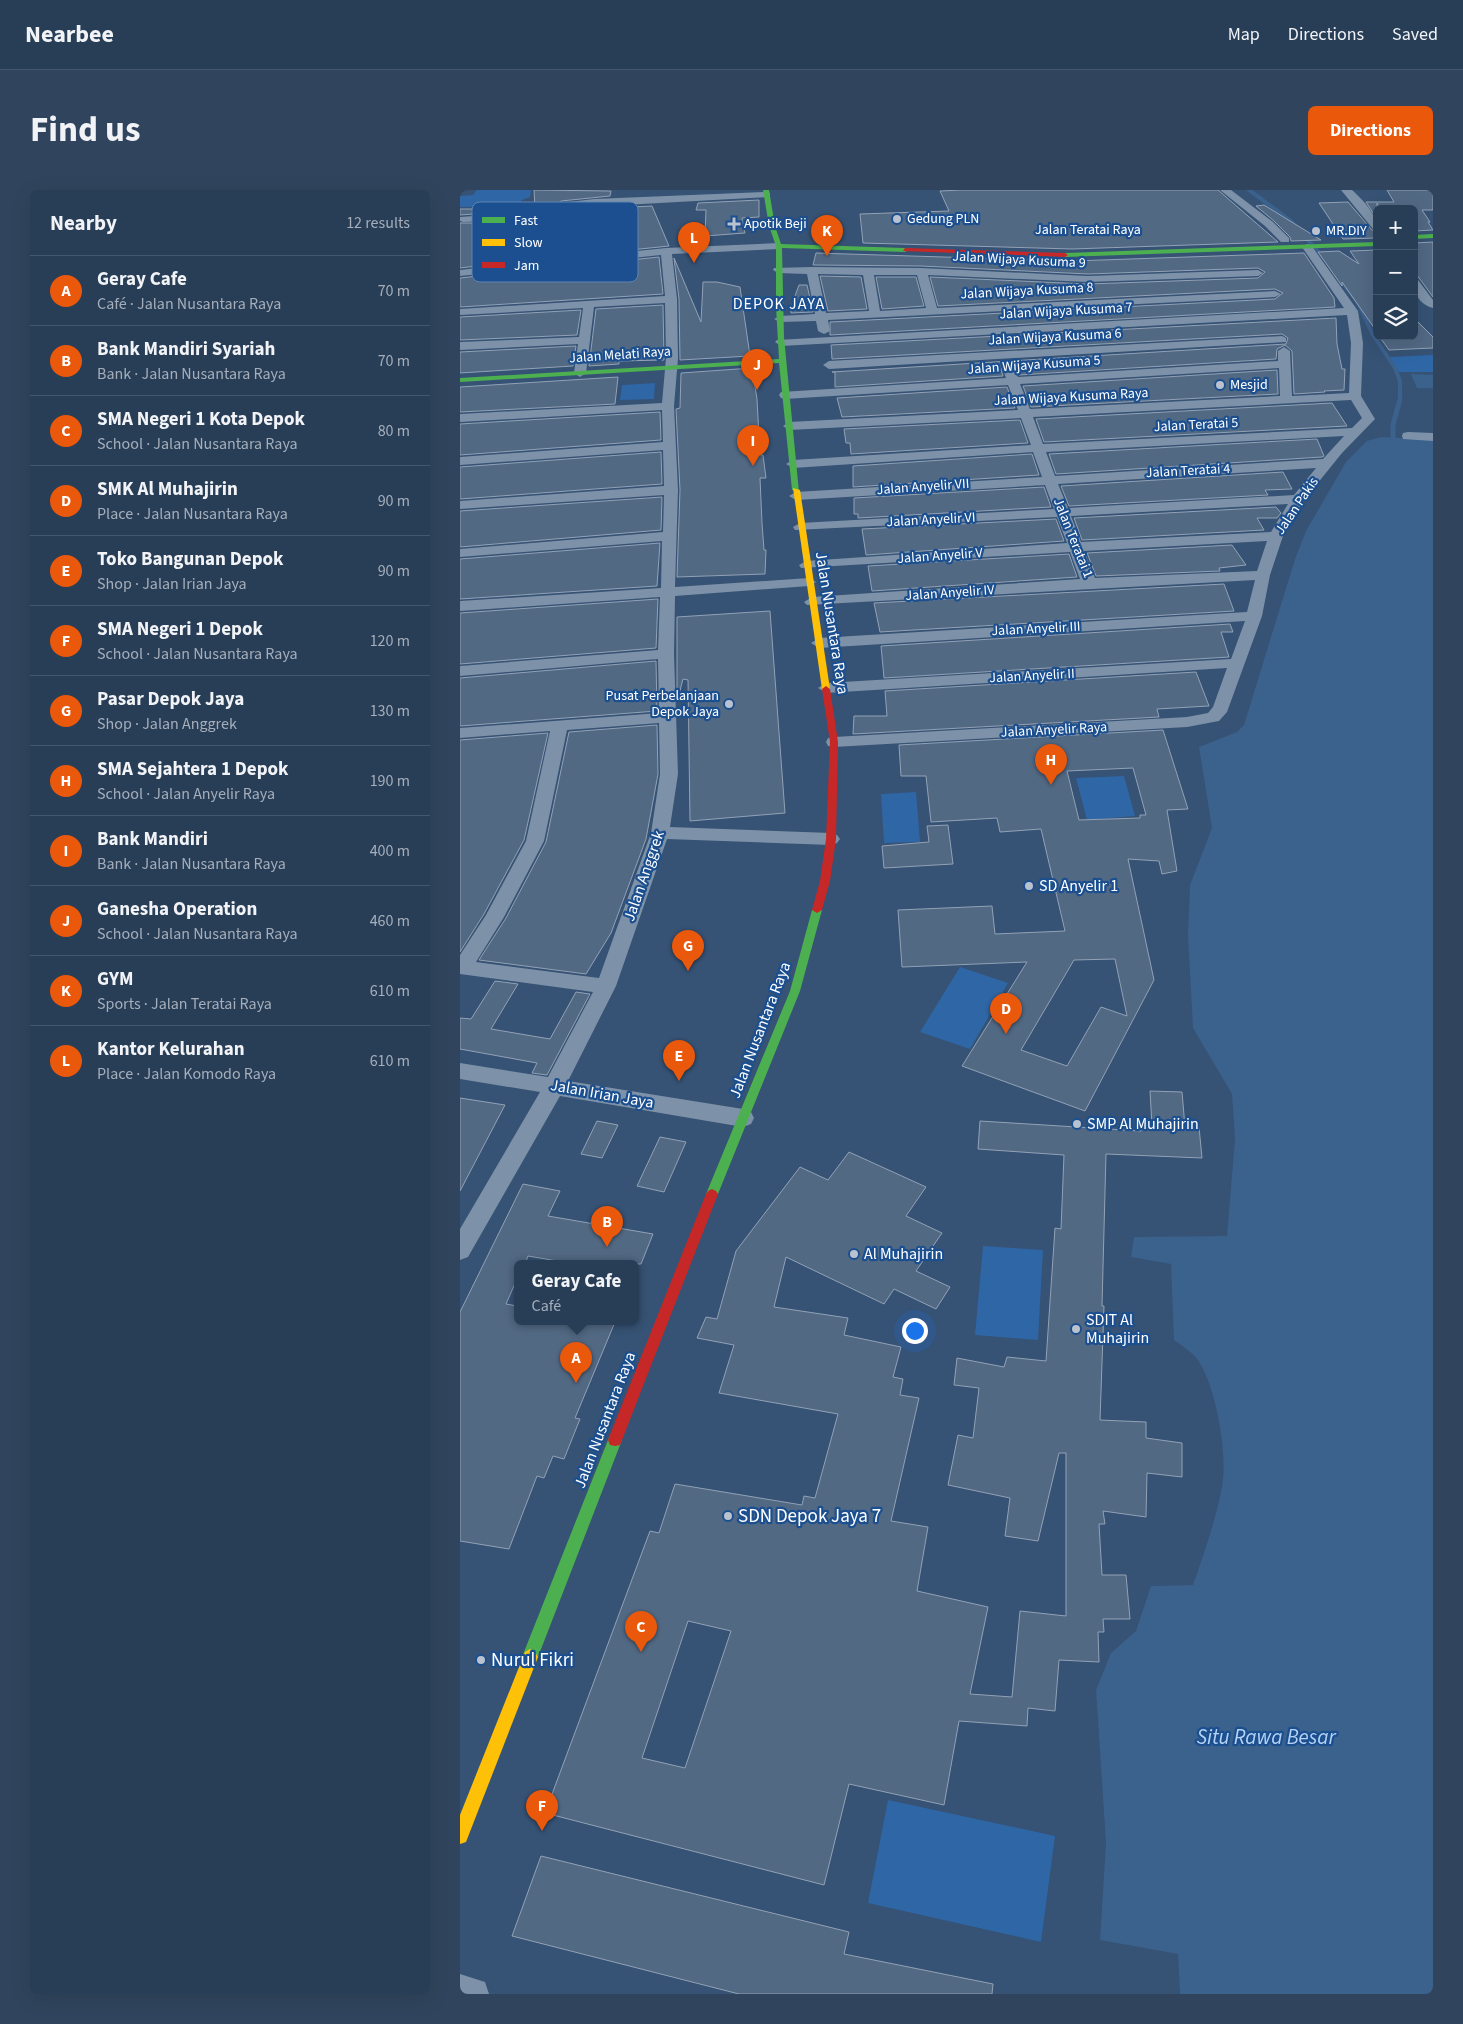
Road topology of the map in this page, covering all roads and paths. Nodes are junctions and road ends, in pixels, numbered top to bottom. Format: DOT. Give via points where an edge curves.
graph roads {
  1 [pos="1225,190"];
  2 [pos="1346,190"];
  3 [pos="766,192"];
  4 [pos="612,202"];
  5 [pos="463,219"];
  6 [pos="472,219"];
  7 [pos="1373,221"];
  8 [pos="1433,236"];
  9 [pos="1373,237"];
  10 [pos="1418,237"];
  11 [pos="1286,240"];
  12 [pos="1433,243"];
  13 [pos="1313,244"];
  14 [pos="1373,244"];
  15 [pos="1418,244"];
  16 [pos="800,245"];
  17 [pos="780,246"];
  18 [pos="1239,246"];
  19 [pos="666,251"];
  20 [pos="973,251"];
  21 [pos="638,254"];
  22 [pos="1131,265"];
  23 [pos="778,270"];
  24 [pos="812,270"];
  25 [pos="868,270"];
  26 [pos="922,271"];
  27 [pos="1258,273"];
  28 [pos="979,277"];
  29 [pos="1418,286"];
  30 [pos="1275,294"];
  31 [pos="1428,296"];
  32 [pos="671,299"];
  33 [pos="1148,299"];
  34 [pos="589,303"];
  35 [pos="985,303"];
  36 [pos="1433,305"];
  37 [pos="932,311"];
  38 [pos="1352,311"];
  39 [pos="460,312"];
  40 [pos="874,314"];
  41 [pos="822,317"];
  42 [pos="780,320"];
  43 [pos="1282,327"];
  44 [pos="995,330"];
  45 [pos="825,339"];
  46 [pos="585,340"];
  47 [pos="781,342"];
  48 [pos="460,346"];
  49 [pos="1004,354"];
  50 [pos="1179,354"];
  51 [pos="783,361"];
  52 [pos="1285,364"];
  53 [pos="671,367"];
  54 [pos="580,373"];
  55 [pos="831,379"];
  56 [pos="460,380"];
  57 [pos="1013,382"];
  58 [pos="785,396"];
  59 [pos="1355,396"];
  60 [pos="1286,400"];
  61 [pos="1204,405"];
  62 [pos="668,406"];
  63 [pos="1026,415"];
  64 [pos="460,418"];
  65 [pos="838,424"];
  66 [pos="789,426"];
  67 [pos="1354,432"];
  68 [pos="1408,436"];
  69 [pos="1433,437"];
  70 [pos="668,446"];
  71 [pos="1039,448"];
  72 [pos="460,461"];
  73 [pos="1327,463"];
  74 [pos="793,464"];
  75 [pos="1050,479"];
  76 [pos="671,490"];
  77 [pos="796,496"];
  78 [pos="1298,499"];
  79 [pos="460,504"];
  80 [pos="1063,512"];
  81 [pos="800,527"];
  82 [pos="670,536"];
  83 [pos="1276,536"];
  84 [pos="1074,547"];
  85 [pos="460,553"];
  86 [pos="806,565"];
  87 [pos="1263,575"];
  88 [pos="809,582"];
  89 [pos="1089,583"];
  90 [pos="668,592"];
  91 [pos="812,602"];
  92 [pos="460,606"];
  93 [pos="1254,616"];
  94 [pos="819,643"];
  95 [pos="666,654"];
  96 [pos="1238,663"];
  97 [pos="460,671"];
  98 [pos="826,688"];
  99 [pos="669,717"];
  100 [pos="560,726"];
  101 [pos="460,733"];
  102 [pos="834,742"];
  103 [pos="660,833"];
  104 [pos="831,839"];
  105 [pos="461,968"];
  106 [pos="606,986"];
  107 [pos="460,1071"];
  108 [pos="556,1086"];
  109 [pos="744,1118"];
  110 [pos="467,1220"];
  111 [pos="460,1250"];
  112 [pos="466,1804"];
  113 [pos="460,1836"];
  114 [pos="460,1990"];
  115 [pos="473,1994"];
  1 -- 11 [label="street"];
  2 -- 7 [label="street"];
  3 -- 4 [label="street"];
  3 -- 17 [label="main road, Jalan Nusantara Raya" via="772,226"];
  5 -- 6 [label="street"];
  8 -- 10 [label="main road"];
  9 -- 13 [label="main road, Jalan Teratai Raya"];
  11 -- 13 [label="main road, Jalan Teratai Raya"];
  11 -- 18 [label="main road, Jalan Teratai Raya"];
  12 -- 15 [label="main road"];
  13 -- 14 [label="main road, Jalan Teratai Raya"];
  13 -- 18 [label="main road, Jalan Teratai Raya"];
  13 -- 38 [label="street"];
  16 -- 17 [label="main road, Jalan Teratai Raya"];
  16 -- 18 [label="main road, Jalan Teratai Raya" via="845,239 1069,246"];
  16 -- 20 [label="main road, Jalan Teratai Raya"];
  17 -- 19 [label="street"];
  17 -- 23 [label="main road, Jalan Nusantara Raya"];
  18 -- 22 [label="main road, Jalan Teratai Raya"];
  18 -- 27 [label="street"];
  19 -- 21 [label="street"];
  19 -- 32 [label="street, Jalan Anggrek"];
  20 -- 22 [label="main road, Jalan Teratai Raya"];
  20 -- 28 [label="street"];
  22 -- 27 [label="street, Jalan Wijaya Kusuma 9"];
  22 -- 28 [label="street, Jalan Wijaya Kusuma 9" via="1088,279"];
  22 -- 33 [label="street"];
  23 -- 24 [label="street, Jalan Wijaya Kusuma 9"];
  23 -- 42 [label="main road, Jalan Nusantara Raya"];
  24 -- 25 [label="street, Jalan Wijaya Kusuma 9"];
  24 -- 41 [label="street"];
  25 -- 26 [label="street, Jalan Wijaya Kusuma 9"];
  25 -- 40 [label="street"];
  26 -- 28 [label="street, Jalan Wijaya Kusuma 9"];
  26 -- 37 [label="street"];
  27 -- 30 [label="street"];
  29 -- 31 [label="street"];
  30 -- 33 [label="street, Jalan Wijaya Kusuma 8"];
  30 -- 43 [label="street"];
  31 -- 36 [label="street" via="1428,303"];
  32 -- 34 [label="street"];
  32 -- 53 [label="street, Jalan Anggrek"];
  33 -- 35 [label="street, Jalan Wijaya Kusuma 8"];
  33 -- 50 [label="street"];
  34 -- 39 [label="street"];
  34 -- 46 [label="street"];
  35 -- 37 [label="street, Jalan Wijaya Kusuma 8"];
  35 -- 44 [label="street, Jalan Teratai 1"];
  37 -- 40 [label="street, Jalan Wijaya Kusuma 8"];
  38 -- 43 [label="street, Jalan Wijaya Kusuma 7"];
  38 -- 59 [label="street" via="1357,342"];
  40 -- 41 [label="street, Jalan Wijaya Kusuma 8"];
  41 -- 42 [label="street, Jalan Wijaya Kusuma 8"];
  41 -- 45 [label="street"];
  42 -- 47 [label="main road, Jalan Nusantara Raya"];
  43 -- 50 [label="street, Jalan Wijaya Kusuma 6"];
  43 -- 50 [label="street, Jalan Wijaya Kusuma 7"];
  43 -- 52 [label="street"];
  44 -- 45 [label="street, Jalan Wijaya Kusuma 7"];
  44 -- 49 [label="street, Jalan Teratai 1"];
  44 -- 50 [label="street, Jalan Wijaya Kusuma 7"];
  45 -- 47 [label="street, Jalan Wijaya Kusuma 7"];
  45 -- 55 [label="street"];
  46 -- 48 [label="street"];
  46 -- 54 [label="street"];
  47 -- 51 [label="main road, Jalan Nusantara Raya"];
  49 -- 50 [label="street, Jalan Wijaya Kusuma 6"];
  49 -- 55 [label="street, Jalan Wijaya Kusuma 6"];
  49 -- 57 [label="street, Jalan Teratai 1"];
  50 -- 52 [label="street, Jalan Wijaya Kusuma 5"];
  50 -- 57 [label="street, Jalan Wijaya Kusuma 5"];
  50 -- 61 [label="street"];
  51 -- 53 [label="main road, Jalan Melati Raya"];
  51 -- 58 [label="main road, Jalan Nusantara Raya"];
  52 -- 60 [label="street"];
  53 -- 54 [label="main road, Jalan Melati Raya"];
  53 -- 62 [label="street, Jalan Anggrek"];
  54 -- 56 [label="main road, Jalan Melati Raya"];
  55 -- 57 [label="street, Jalan Wijaya Kusuma 5"];
  55 -- 58 [label="street, Jalan Wijaya Kusuma 5"];
  55 -- 65 [label="street"];
  57 -- 63 [label="street, Jalan Teratai 1"];
  58 -- 66 [label="main road, Jalan Nusantara Raya"];
  59 -- 60 [label="street, Jalan Wijaya Kusuma Raya"];
  59 -- 67 [label="street, Jalan Pakis" via="1369,419"];
  60 -- 61 [label="street, Jalan Wijaya Kusuma Raya"];
  61 -- 63 [label="street, Jalan Wijaya Kusuma Raya"];
  62 -- 64 [label="street"];
  62 -- 70 [label="street, Jalan Anggrek"];
  63 -- 65 [label="street, Jalan Wijaya Kusuma Raya"];
  63 -- 71 [label="street, Jalan Teratai 1"];
  65 -- 66 [label="street, Jalan Wijaya Kusuma Raya"];
  66 -- 74 [label="main road, Jalan Nusantara Raya"];
  67 -- 71 [label="street, Jalan Teratai 5"];
  67 -- 73 [label="street, Jalan Pakis"];
  68 -- 69 [label="street"];
  70 -- 72 [label="street"];
  70 -- 76 [label="street, Jalan Anggrek"];
  71 -- 74 [label="street, Jalan Teratai 5"];
  71 -- 75 [label="street, Jalan Teratai 1"];
  73 -- 75 [label="street, Jalan Teratai 4"];
  73 -- 78 [label="street, Jalan Pakis"];
  74 -- 77 [label="main road, Jalan Nusantara Raya"];
  75 -- 77 [label="street, Jalan Anyelir VII"];
  75 -- 80 [label="street, Jalan Teratai 1"];
  76 -- 79 [label="street"];
  76 -- 82 [label="street, Jalan Anggrek"];
  77 -- 81 [label="main road, Jalan Nusantara Raya"];
  78 -- 80 [label="street, Jalan Anyelir VI"];
  78 -- 83 [label="street, Jalan Pakis"];
  80 -- 81 [label="street, Jalan Anyelir VI"];
  80 -- 84 [label="street, Jalan Teratai 1"];
  81 -- 86 [label="main road, Jalan Nusantara Raya"];
  82 -- 85 [label="street"];
  82 -- 90 [label="street, Jalan Anggrek"];
  83 -- 84 [label="street, Jalan Anyelir V"];
  83 -- 87 [label="street, Jalan Pakis"];
  84 -- 86 [label="street, Jalan Anyelir V"];
  84 -- 89 [label="street, Jalan Teratai 1"];
  86 -- 88 [label="main road, Jalan Nusantara Raya"];
  87 -- 89 [label="street, Jalan Teratai 1"];
  87 -- 93 [label="street, Jalan Pakis"];
  88 -- 90 [label="street"];
  88 -- 91 [label="main road, Jalan Nusantara Raya"];
  89 -- 91 [label="street, Jalan Anyelir IV"];
  90 -- 92 [label="street"];
  90 -- 95 [label="street, Jalan Anggrek"];
  91 -- 94 [label="main road, Jalan Nusantara Raya"];
  93 -- 94 [label="street, Jalan Anyelir III"];
  93 -- 96 [label="street, Jalan Pakis"];
  94 -- 98 [label="main road, Jalan Nusantara Raya"];
  95 -- 97 [label="street"];
  95 -- 99 [label="street, Jalan Anggrek"];
  96 -- 98 [label="street, Jalan Anyelir II"];
  96 -- 102 [label="street, Jalan Anyelir Raya" via="1221,709 1203,720"];
  98 -- 102 [label="main road, Jalan Nusantara Raya"];
  99 -- 100 [label="street"];
  99 -- 103 [label="street, Jalan Anggrek" via="669,774"];
  100 -- 101 [label="street"];
  100 -- 105 [label="street" via="535,841 494,917"];
  102 -- 104 [label="main road, Jalan Nusantara Raya"];
  103 -- 104 [label="street"];
  103 -- 106 [label="street, Jalan Anggrek"];
  104 -- 109 [label="main road, Jalan Nusantara Raya" via="824,881 795,991"];
  105 -- 106 [label="street"];
  106 -- 108 [label="street, Jalan Anggrek"];
  107 -- 108 [label="street, Jalan Irian Jaya"];
  108 -- 109 [label="street, Jalan Irian Jaya"];
  108 -- 110 [label="street, Jalan Anggrek"];
  109 -- 112 [label="main road, Jalan Nusantara Raya"];
  110 -- 111 [label="street, Jalan Anggrek"];
  112 -- 113 [label="main road, Jalan Nusantara Raya"];
  114 -- 115 [label="street"];
}
